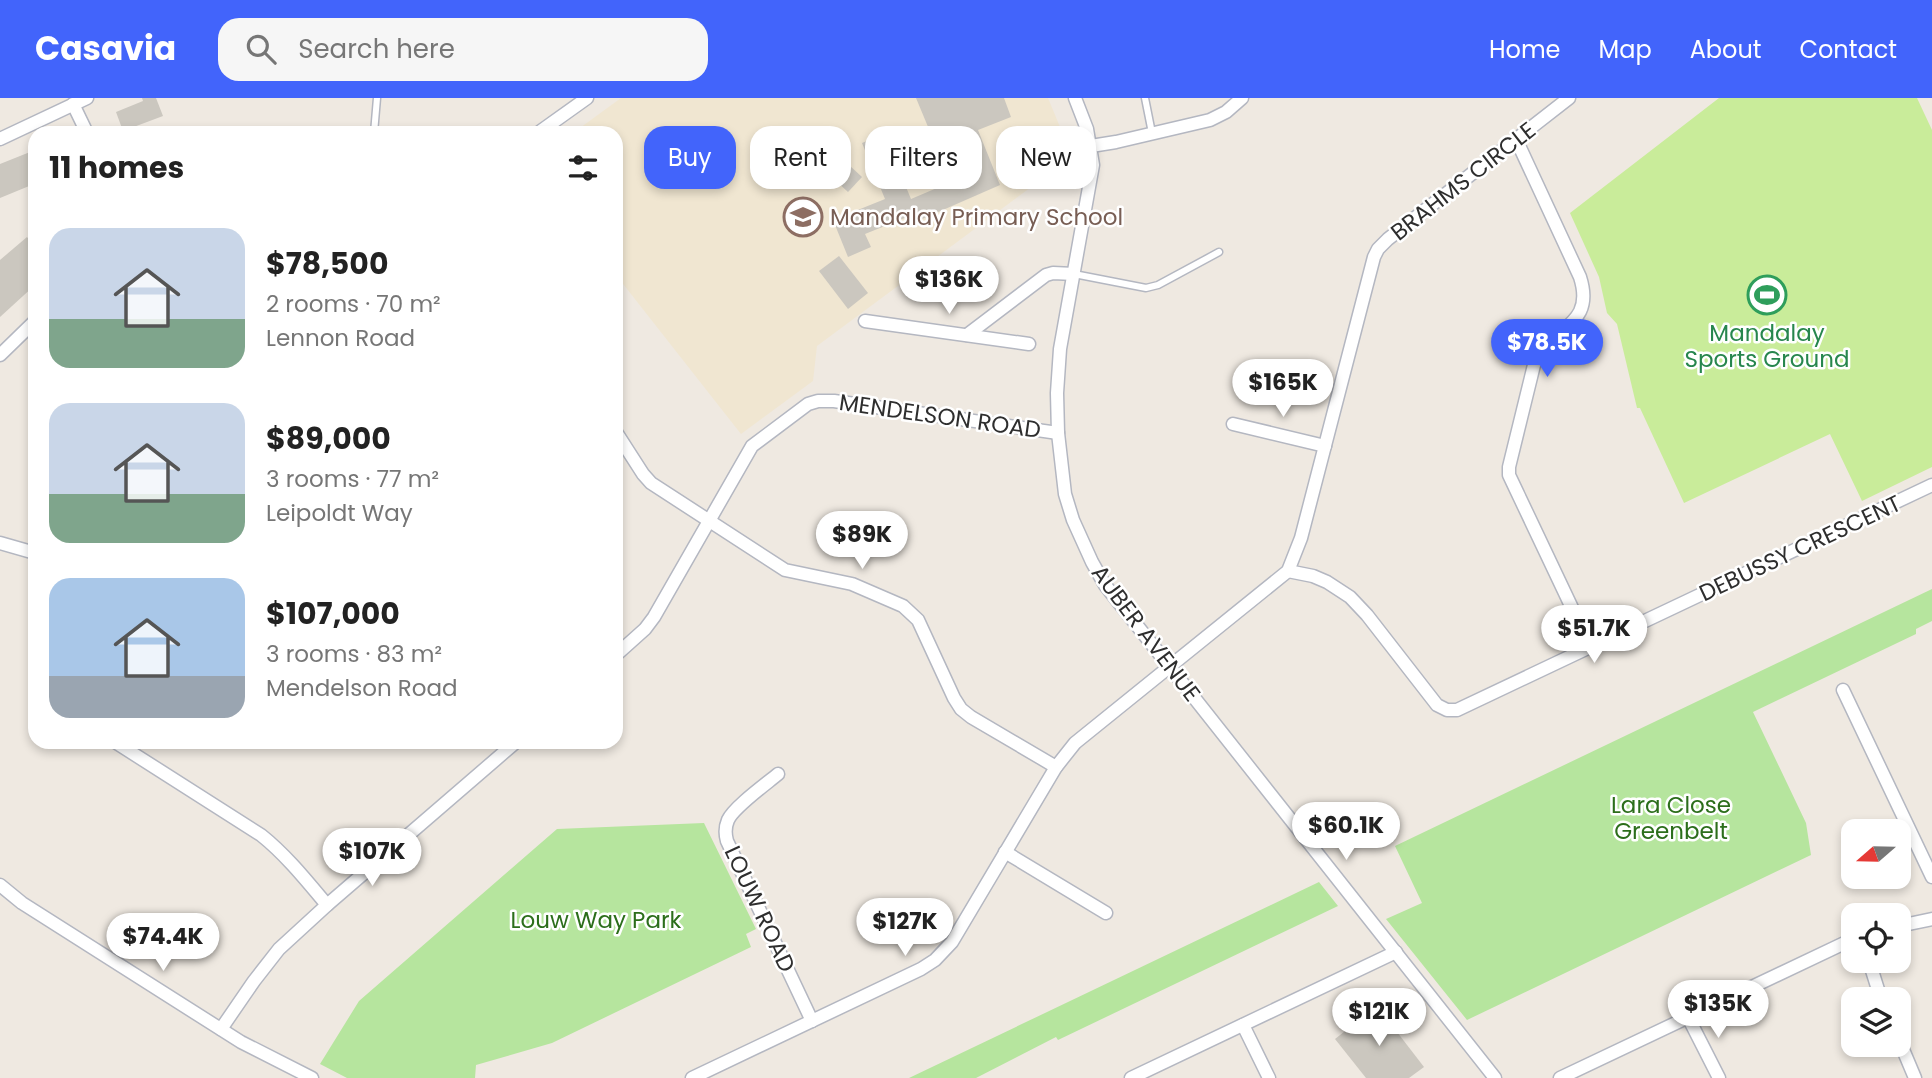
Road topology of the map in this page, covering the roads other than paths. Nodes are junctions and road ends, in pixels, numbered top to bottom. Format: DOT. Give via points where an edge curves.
graph roads {
  1 [pos="87,98"];
  2 [pos="377,98"];
  3 [pos="587,98"];
  4 [pos="1075,98"];
  5 [pos="1145,98"];
  6 [pos="1241,98"];
  7 [pos="1569,98"];
  8 [pos="73,104"];
  9 [pos="84,126"];
  10 [pos="375,126"];
  11 [pos="548,126"];
  12 [pos="1086,126"];
  13 [pos="1152,133"];
  14 [pos="0,139"];
  15 [pos="1516,139"];
  16 [pos="1096,145"];
  17 [pos="1089,189"];
  18 [pos="1219,252"];
  19 [pos="1074,274"];
  20 [pos="865,321"];
  21 [pos="28,328"];
  22 [pos="967,335"];
  23 [pos="1029,344"];
  24 [pos="0,355"];
  25 [pos="1233,424"];
  26 [pos="1058,433"];
  27 [pos="623,443"];
  28 [pos="1325,446"];
  29 [pos="1932,485"];
  30 [pos="708,522"];
  31 [pos="0,543"];
  32 [pos="28,551"];
  33 [pos="1288,570"];
  34 [pos="1591,648"];
  35 [pos="623,649"];
  36 [pos="1170,667"];
  37 [pos="1843,690"];
  38 [pos="126,749"];
  39 [pos="508,749"];
  40 [pos="1056,767"];
  41 [pos="778,774"];
  42 [pos="1005,852"];
  43 [pos="1932,877"];
  44 [pos="0,886"];
  45 [pos="327,905"];
  46 [pos="1106,913"];
  47 [pos="1932,919"];
  48 [pos="1911,923"];
  49 [pos="1841,945"];
  50 [pos="1396,952"];
  51 [pos="1688,1017"];
  52 [pos="811,1021"];
  53 [pos="1243,1025"];
  54 [pos="221,1029"];
  55 [pos="1906,1057"];
  56 [pos="312,1078"];
  57 [pos="692,1078"];
  58 [pos="1131,1078"];
  59 [pos="1269,1078"];
  60 [pos="1495,1078"];
  61 [pos="1560,1078"];
  62 [pos="1719,1078"];
  63 [pos="1915,1078"];
  1 -- 8 [label="street"];
  2 -- 10 [label="lane"];
  3 -- 11 [label="street"];
  4 -- 12 [label="street, AUBER AVENUE"];
  5 -- 13 [label="lane"];
  6 -- 13 [label="street" via="1210,120"];
  7 -- 15 [label="street, BRAHMS CIRCLE"];
  8 -- 9 [label="street"];
  8 -- 14 [label="street"];
  13 -- 16 [label="street"];
  15 -- 28 [label="street, BRAHMS CIRCLE" via="1378,249"];
  15 -- 34 [label="street" via="1585,297 1580,312 1542,350 1534,365 1509,475"];
  17 -- 19 [label="street, AUBER AVENUE"];
  18 -- 19 [label="lane" via="1151,288"];
  19 -- 22 [label="street" via="1046,275"];
  19 -- 26 [label="street, AUBER AVENUE" via="1060,349"];
  20 -- 22 [label="street"];
  21 -- 24 [label="street"];
  22 -- 23 [label="street"];
  25 -- 28 [label="street"];
  26 -- 30 [label="street, MENDELSON ROAD" via="818,401 800,409 752,446"];
  26 -- 36 [label="street, AUBER AVENUE" via="1065,494 1082,542 1105,585"];
  27 -- 30 [label="street" via="647,479"];
  28 -- 33 [label="street, BRAHMS CIRCLE"];
  29 -- 34 [label="street, DEBUSSY CRESCENT"];
  30 -- 35 [label="street, MENDELSON ROAD" via="654,617"];
  30 -- 40 [label="street" via="785,570 852,584 903,606 918,620 961,709"];
  31 -- 32 [label="street"];
  33 -- 34 [label="street, DEBUSSY CRESCENT" via="1327,582 1350,597 1434,701 1447,710 1462,709"];
  33 -- 36 [label="street, BRAHMS CIRCLE"];
  36 -- 40 [label="street, BRAHMS CIRCLE" via="1086,733"];
  36 -- 50 [label="street, AUBER AVENUE"];
  37 -- 43 [label="street"];
  38 -- 45 [label="street" via="274,845"];
  39 -- 45 [label="street"];
  40 -- 42 [label="street, BRAHMS CIRCLE"];
  41 -- 52 [label="street, LOUW ROAD" via="731,815 725,834"];
  42 -- 46 [label="street"];
  42 -- 52 [label="street, BRAHMS CIRCLE" via="952,942 935,960"];
  44 -- 54 [label="street"];
  45 -- 54 [label="street" via="267,962"];
  47 -- 48 [label="street"];
  49 -- 51 [label="street"];
  50 -- 53 [label="street"];
  50 -- 60 [label="street, AUBER AVENUE"];
  51 -- 61 [label="street"];
  51 -- 62 [label="street"];
  52 -- 57 [label="street, BRAHMS CIRCLE"];
  53 -- 58 [label="street"];
  53 -- 59 [label="street"];
  54 -- 56 [label="street"];
  55 -- 63 [label="street"];
}
